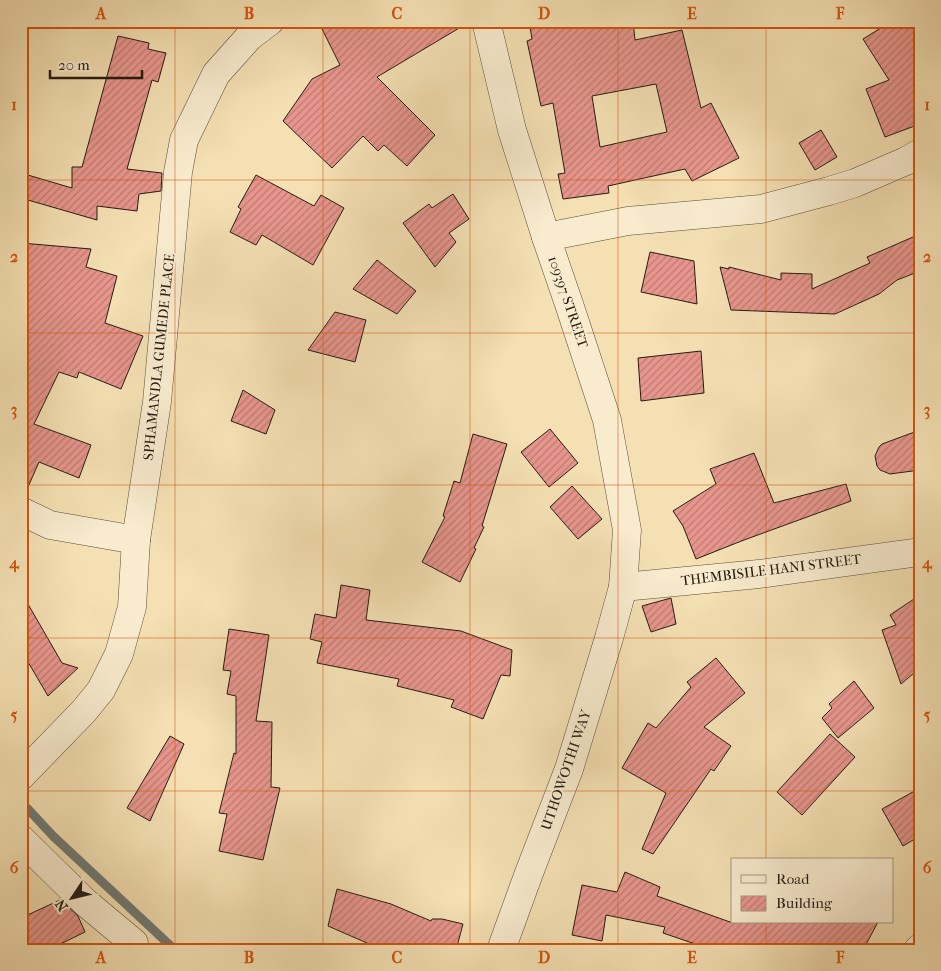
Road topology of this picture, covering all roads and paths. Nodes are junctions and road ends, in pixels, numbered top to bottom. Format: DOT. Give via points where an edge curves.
graph roads {
  1 [pos="270,21"];
  2 [pos="486,21"];
  3 [pos="920,152"];
  4 [pos="546,238"];
  5 [pos="21,511"];
  6 [pos="136,540"];
  7 [pos="920,552"];
  8 [pos="623,587"];
  9 [pos="21,776"];
  10 [pos="21,838"];
  11 [pos="134,943"];
  12 [pos="501,950"];
  1 -- 6 [label="street, SPHAMANDLA GUMEDE PLACE" via="249,37 216,74 184,140 178,172 157,402"];
  2 -- 4 [label="street, 109397 STREET" via="512,130"];
  3 -- 4 [label="street" via="855,183 761,209 628,221"];
  4 -- 8 [label="street, 109397 STREET" via="607,420 627,530"];
  5 -- 6 [label="street" via="50,525"];
  6 -- 9 [label="street, SPHAMANDLA GUMEDE PLACE" via="132,607 119,654 101,690"];
  7 -- 8 [label="street, THEMBISILE HANI STREET" via="759,574"];
  8 -- 12 [label="street, UTHOWOTHI WAY" via="569,769"];
  10 -- 11 [label="street" via="86,903"];
}
